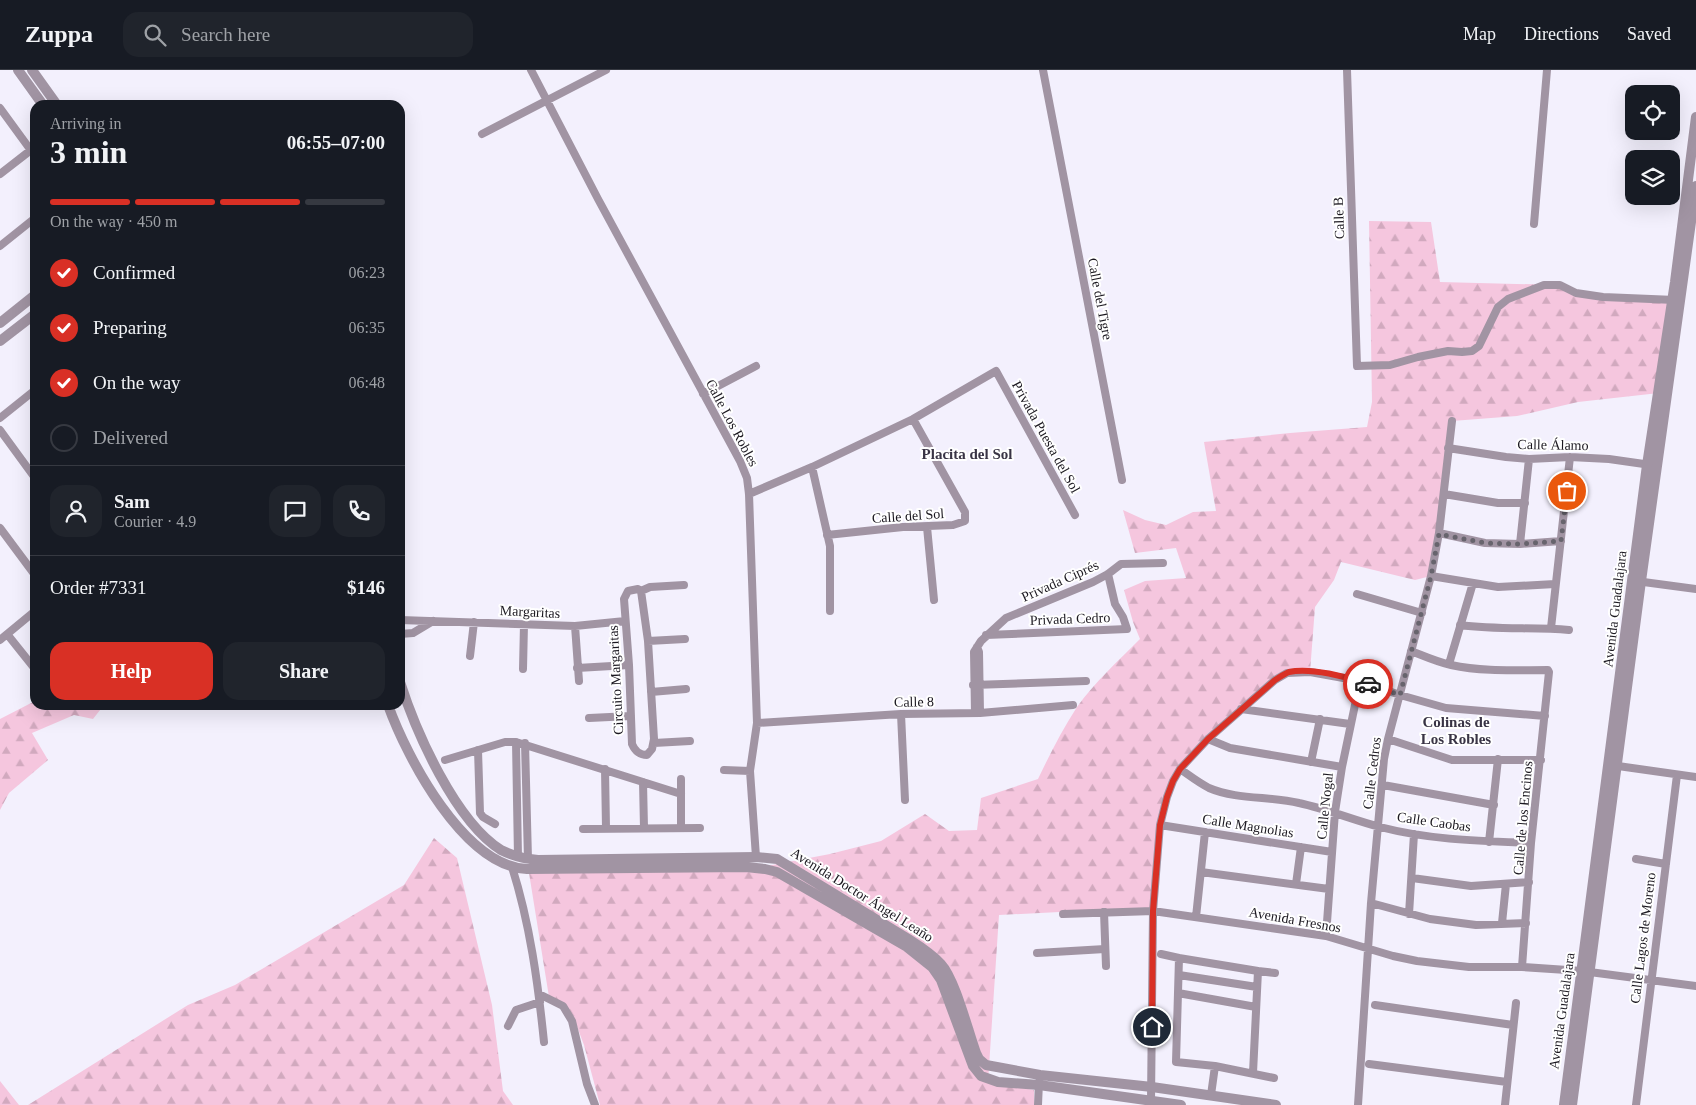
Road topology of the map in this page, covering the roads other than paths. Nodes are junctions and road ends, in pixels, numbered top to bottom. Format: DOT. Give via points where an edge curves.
graph roads {
  1 [pos="18,70"];
  2 [pos="32,70"];
  3 [pos="531,70"];
  4 [pos="606,70"];
  5 [pos="1043,70"];
  6 [pos="1347,70"];
  7 [pos="1547,70"];
  8 [pos="39,100"];
  9 [pos="54,100"];
  10 [pos="547,100"];
  11 [pos="0,108"];
  12 [pos="1696,117"];
  13 [pos="482,134"];
  14 [pos="30,149"];
  15 [pos="30,155"];
  16 [pos="0,174"];
  17 [pos="1696,186"];
  18 [pos="30,222"];
  19 [pos="1534,224"];
  20 [pos="0,246"];
  21 [pos="1688,248"];
  22 [pos="30,299"];
  23 [pos="1676,300"];
  24 [pos="30,318"];
  25 [pos="0,323"];
  26 [pos="0,341"];
  27 [pos="756,366"];
  28 [pos="30,394"];
  29 [pos="703,394"];
  30 [pos="0,418"];
  31 [pos="913,419"];
  32 [pos="1452,421"];
  33 [pos="0,430"];
  34 [pos="1448,448"];
  35 [pos="1570,457"];
  36 [pos="1529,459"];
  37 [pos="1652,465"];
  38 [pos="812,467"];
  39 [pos="28,469"];
  40 [pos="30,472"];
  41 [pos="1122,480"];
  42 [pos="750,494"];
  43 [pos="1444,494"];
  44 [pos="1524,503"];
  45 [pos="1075,515"];
  46 [pos="926,527"];
  47 [pos="0,528"];
  48 [pos="1439,534"];
  49 [pos="827,535"];
  50 [pos="1561,541"];
  51 [pos="1520,544"];
  52 [pos="1163,563"];
  53 [pos="30,568"];
  54 [pos="1108,574"];
  55 [pos="1431,576"];
  56 [pos="1637,581"];
  57 [pos="1472,583"];
  58 [pos="1555,584"];
  59 [pos="684,585"];
  60 [pos="1696,589"];
  61 [pos="641,591"];
  62 [pos="1357,594"];
  63 [pos="934,600"];
  64 [pos="830,611"];
  65 [pos="1422,613"];
  66 [pos="30,615"];
  67 [pos="405,620"];
  68 [pos="433,621"];
  69 [pos="625,621"];
  70 [pos="474,622"];
  71 [pos="524,624"];
  72 [pos="1460,625"];
  73 [pos="575,626"];
  74 [pos="1551,628"];
  75 [pos="1569,630"];
  76 [pos="7,634"];
  77 [pos="405,634"];
  78 [pos="986,635"];
  79 [pos="685,638"];
  80 [pos="0,640"];
  81 [pos="648,642"];
  82 [pos="1411,651"];
  83 [pos="470,656"];
  84 [pos="30,663"];
  85 [pos="629,664"];
  86 [pos="1449,664"];
  87 [pos="578,668"];
  88 [pos="522,669"];
  89 [pos="1086,680"];
  90 [pos="579,682"];
  91 [pos="1360,682"];
  92 [pos="976,684"];
  93 [pos="686,689"];
  94 [pos="651,692"];
  95 [pos="1400,695"];
  96 [pos="405,697"];
  97 [pos="1072,705"];
  98 [pos="1241,709"];
  99 [pos="390,710"];
  100 [pos="977,713"];
  101 [pos="901,714"];
  102 [pos="631,716"];
  103 [pos="1545,716"];
  104 [pos="589,718"];
  105 [pos="1320,719"];
  106 [pos="757,723"];
  107 [pos="1350,724"];
  108 [pos="1208,739"];
  109 [pos="1388,739"];
  110 [pos="690,741"];
  111 [pos="516,742"];
  112 [pos="525,743"];
  113 [pos="654,743"];
  114 [pos="478,750"];
  115 [pos="445,760"];
  116 [pos="1498,760"];
  117 [pos="1540,760"];
  118 [pos="1312,762"];
  119 [pos="1613,766"];
  120 [pos="1342,767"];
  121 [pos="605,769"];
  122 [pos="1180,769"];
  123 [pos="724,770"];
  124 [pos="750,770"];
  125 [pos="1677,775"];
  126 [pos="1696,777"];
  127 [pos="681,779"];
  128 [pos="643,782"];
  129 [pos="1383,786"];
  130 [pos="681,794"];
  131 [pos="904,800"];
  132 [pos="1494,805"];
  133 [pos="1336,812"];
  134 [pos="495,824"];
  135 [pos="1160,825"];
  136 [pos="1378,827"];
  137 [pos="606,828"];
  138 [pos="644,828"];
  139 [pos="681,828"];
  140 [pos="700,828"];
  141 [pos="517,829"];
  142 [pos="527,829"];
  143 [pos="583,829"];
  144 [pos="1205,832"];
  145 [pos="1414,834"];
  146 [pos="1489,842"];
  147 [pos="1532,843"];
  148 [pos="1301,847"];
  149 [pos="1332,852"];
  150 [pos="756,856"];
  151 [pos="523,858"];
  152 [pos="1636,859"];
  153 [pos="1666,864"];
  154 [pos="512,867"];
  155 [pos="1200,872"];
  156 [pos="1412,878"];
  157 [pos="1529,882"];
  158 [pos="1296,884"];
  159 [pos="1506,884"];
  160 [pos="1330,889"];
  161 [pos="1371,903"];
  162 [pos="1153,911"];
  163 [pos="1104,912"];
  164 [pos="1063,914"];
  165 [pos="1409,914"];
  166 [pos="1196,917"];
  167 [pos="1502,923"];
  168 [pos="1526,923"];
  169 [pos="1326,936"];
  170 [pos="1369,948"];
  171 [pos="1105,949"];
  172 [pos="1037,953"];
  173 [pos="1161,954"];
  174 [pos="1179,958"];
  175 [pos="1106,966"];
  176 [pos="1522,967"];
  177 [pos="1258,971"];
  178 [pos="1586,972"];
  179 [pos="1275,973"];
  180 [pos="1179,974"];
  181 [pos="1650,980"];
  182 [pos="1696,986"];
  183 [pos="1258,987"];
  184 [pos="1178,993"];
  185 [pos="540,998"];
  186 [pos="1516,1003"];
  187 [pos="1375,1005"];
  188 [pos="1256,1007"];
  189 [pos="1513,1025"];
  190 [pos="508,1026"];
  191 [pos="544,1042"];
  192 [pos="1369,1064"];
  193 [pos="1215,1066"];
  194 [pos="1005,1069"];
  195 [pos="1253,1073"];
  196 [pos="1274,1078"];
  197 [pos="1039,1080"];
  198 [pos="1004,1082"];
  199 [pos="1507,1082"];
  200 [pos="1152,1087"];
  201 [pos="1184,1092"];
  202 [pos="1211,1095"];
  203 [pos="1151,1101"];
  204 [pos="595,1105"];
  205 [pos="1038,1105"];
  206 [pos="1182,1105"];
  207 [pos="1276,1105"];
  208 [pos="1358,1105"];
  209 [pos="1505,1105"];
  210 [pos="1564,1105"];
  211 [pos="1572,1105"];
  212 [pos="1636,1105"];
  1 -- 8 [label="street"];
  2 -- 9 [label="street"];
  3 -- 10 [label="street, Calle Los Robles"];
  4 -- 10 [label="street"];
  5 -- 41 [label="street, Calle del Tigre"];
  6 -- 23 [label="street, Calle B" via="1357,366 1390,366 1448,351 1472,351 1478,346 1498,307 1508,299 1544,285 1560,285 1576,293 1603,297"];
  7 -- 19 [label="street"];
  10 -- 13 [label="street"];
  10 -- 29 [label="street, Calle Los Robles"];
  11 -- 14 [label="street"];
  12 -- 21 [label="street, Avenida Guadalajara"];
  15 -- 16 [label="street"];
  17 -- 21 [label="street, Avenida Guadalajara"];
  18 -- 20 [label="street"];
  21 -- 23 [label="street, Avenida Guadalajara"];
  22 -- 25 [label="street"];
  23 -- 37 [label="street, Avenida Guadalajara"];
  24 -- 26 [label="street"];
  27 -- 29 [label="street"];
  28 -- 30 [label="street"];
  29 -- 42 [label="street, Calle Los Robles" via="740,461"];
  31 -- 38 [label="street"];
  31 -- 45 [label="street, Privada Puesta del Sol" via="996,371"];
  31 -- 46 [label="street, Calle del Sol" via="965,512 965,521"];
  32 -- 34 [label="street, Calle Cedros"];
  33 -- 39 [label="street"];
  34 -- 36 [label="street, Calle Álamo"];
  34 -- 43 [label="street, Calle Cedros"];
  35 -- 36 [label="street, Calle Álamo"];
  35 -- 37 [label="street, Calle Álamo"];
  35 -- 50 [label="street"];
  36 -- 44 [label="street"];
  37 -- 56 [label="street, Avenida Guadalajara"];
  38 -- 42 [label="street"];
  38 -- 49 [label="street"];
  39 -- 40 [label="street"];
  42 -- 106 [label="street, Calle Los Robles"];
  43 -- 44 [label="street" via="1498,503"];
  43 -- 48 [label="street, Calle Cedros"];
  44 -- 51 [label="street"];
  46 -- 49 [label="street, Calle del Sol"];
  46 -- 63 [label="street"];
  47 -- 53 [label="street"];
  48 -- 51 [label="street" via="1485,543"];
  48 -- 55 [label="street, Calle Cedros"];
  49 -- 64 [label="street" via="830,546"];
  50 -- 51 [label="street"];
  50 -- 58 [label="street"];
  52 -- 54 [label="street, Privada Ciprés" via="1121,564"];
  54 -- 78 [label="street, Privada Ciprés" via="1006,618"];
  54 -- 78 [label="street, Privada Cedro" via="1115,604 1127,629"];
  55 -- 57 [label="street"];
  55 -- 65 [label="street, Calle Cedros"];
  56 -- 60 [label="street"];
  56 -- 119 [label="street, Avenida Guadalajara"];
  57 -- 58 [label="street" via="1498,587"];
  57 -- 72 [label="street"];
  58 -- 74 [label="street"];
  59 -- 61 [label="street, Circuito Margaritas" via="650,587"];
  61 -- 69 [label="street, Circuito Margaritas" via="628,591 624,599"];
  61 -- 81 [label="street"];
  62 -- 65 [label="street"];
  65 -- 82 [label="street, Calle Cedros"];
  66 -- 76 [label="street"];
  67 -- 68 [label="street, Margaritas"];
  68 -- 70 [label="street, Margaritas"];
  68 -- 77 [label="street" via="413,634"];
  69 -- 73 [label="street, Margaritas"];
  69 -- 85 [label="street, Circuito Margaritas"];
  70 -- 71 [label="street, Margaritas"];
  70 -- 83 [label="street"];
  71 -- 73 [label="street, Margaritas"];
  71 -- 88 [label="street"];
  72 -- 74 [label="street"];
  72 -- 86 [label="street"];
  73 -- 87 [label="street"];
  74 -- 75 [label="street"];
  76 -- 80 [label="street"];
  76 -- 84 [label="street"];
  78 -- 92 [label="street, Privada Ciprés" via="974,652"];
  79 -- 81 [label="street"];
  81 -- 94 [label="street"];
  82 -- 86 [label="street"];
  82 -- 95 [label="street, Calle Cedros"];
  85 -- 87 [label="street"];
  85 -- 102 [label="street, Circuito Margaritas"];
  86 -- 103 [label="street, Calle de los Encinos" via="1487,670 1549,671"];
  87 -- 90 [label="street"];
  89 -- 92 [label="street"];
  91 -- 95 [label="street"];
  91 -- 98 [label="street" via="1310,672 1288,673"];
  91 -- 107 [label="street, Calle Nogal"];
  92 -- 100 [label="street, Privada Ciprés"];
  93 -- 94 [label="street"];
  94 -- 113 [label="street"];
  95 -- 103 [label="street" via="1452,710"];
  95 -- 109 [label="street, Calle Cedros"];
  96 -- 151 [label="street, Avenida Doctor Ángel Leaño" via="426,750 459,805 490,840 503,850"];
  97 -- 100 [label="street, Calle 8"];
  98 -- 105 [label="street"];
  98 -- 108 [label="street"];
  99 -- 154 [label="street, Avenida Doctor Ángel Leaño" via="411,757 447,814 481,849"];
  100 -- 101 [label="street, Calle 8"];
  101 -- 106 [label="street, Calle 8"];
  101 -- 131 [label="street"];
  102 -- 104 [label="street"];
  102 -- 113 [label="street, Circuito Margaritas" via="634,749 641,755 647,755"];
  103 -- 117 [label="street, Calle de los Encinos"];
  105 -- 107 [label="street"];
  105 -- 118 [label="street, Calle Nogal"];
  106 -- 124 [label="street, Calle Los Robles"];
  107 -- 120 [label="street, Calle Nogal"];
  108 -- 118 [label="street" via="1230,748"];
  108 -- 122 [label="street"];
  109 -- 116 [label="street" via="1452,760"];
  109 -- 129 [label="street, Calle Cedros"];
  110 -- 113 [label="street"];
  111 -- 112 [label="street"];
  111 -- 114 [label="street"];
  111 -- 141 [label="street"];
  112 -- 121 [label="street"];
  112 -- 142 [label="street"];
  114 -- 115 [label="street"];
  114 -- 134 [label="street" via="480,813"];
  116 -- 117 [label="street"];
  116 -- 132 [label="street"];
  117 -- 147 [label="street, Calle de los Encinos"];
  118 -- 120 [label="street"];
  119 -- 125 [label="street"];
  119 -- 178 [label="street, Avenida Guadalajara"];
  120 -- 133 [label="street, Calle Nogal"];
  121 -- 128 [label="street"];
  121 -- 137 [label="street"];
  122 -- 133 [label="street, Calle Caobas" via="1201,784 1229,794 1297,802"];
  122 -- 135 [label="street" via="1167,797"];
  123 -- 124 [label="street"];
  124 -- 150 [label="street, Calle Los Robles"];
  125 -- 126 [label="street"];
  125 -- 153 [label="street, Calle Lagos de Moreno"];
  127 -- 130 [label="street"];
  128 -- 130 [label="street"];
  128 -- 138 [label="street"];
  129 -- 132 [label="street"];
  129 -- 136 [label="street, Calle Cedros"];
  130 -- 139 [label="street"];
  132 -- 146 [label="street"];
  133 -- 136 [label="street, Calle Caobas"];
  133 -- 149 [label="street, Calle Nogal"];
  135 -- 144 [label="street, Calle Magnolias"];
  135 -- 162 [label="street"];
  136 -- 145 [label="street, Calle Caobas"];
  136 -- 161 [label="street, Calle Cedros"];
  137 -- 138 [label="street"];
  137 -- 143 [label="street"];
  138 -- 139 [label="street"];
  139 -- 140 [label="street"];
  141 -- 142 [label="street"];
  141 -- 151 [label="street"];
  142 -- 151 [label="street"];
  144 -- 148 [label="street, Calle Magnolias"];
  144 -- 155 [label="street"];
  145 -- 146 [label="street, Calle Caobas"];
  145 -- 156 [label="street"];
  146 -- 147 [label="street, Calle Caobas"];
  147 -- 157 [label="street, Calle de los Encinos"];
  148 -- 149 [label="street, Calle Magnolias"];
  148 -- 158 [label="street, Calle Nogal"];
  149 -- 160 [label="street, Calle Nogal"];
  150 -- 151 [label="street, Avenida Doctor Ángel Leaño" via="588,860"];
  150 -- 194 [label="street, Avenida Doctor Ángel Leaño" via="781,861 927,951 950,977 979,1059 989,1066"];
  152 -- 153 [label="street"];
  153 -- 181 [label="street, Calle Lagos de Moreno"];
  154 -- 185 [label="street" via="527,922"];
  154 -- 198 [label="street, Avenida Doctor Ángel Leaño" via="746,867 777,872 907,947 932,967 941,980 972,1066 981,1076"];
  155 -- 158 [label="street"];
  155 -- 166 [label="street"];
  156 -- 159 [label="street" via="1471,886"];
  156 -- 165 [label="street"];
  157 -- 159 [label="street"];
  157 -- 168 [label="street, Calle de los Encinos"];
  158 -- 160 [label="street"];
  159 -- 167 [label="street"];
  160 -- 169 [label="street, Calle Nogal"];
  161 -- 165 [label="street"];
  161 -- 170 [label="street, Calle Cedros"];
  162 -- 163 [label="street, Avenida Fresnos"];
  162 -- 166 [label="street, Avenida Fresnos"];
  162 -- 200 [label="street"];
  163 -- 164 [label="street, Avenida Fresnos"];
  163 -- 171 [label="street"];
  165 -- 167 [label="street" via="1476,925"];
  166 -- 169 [label="street, Avenida Fresnos"];
  167 -- 168 [label="street"];
  168 -- 176 [label="street, Calle de los Encinos"];
  169 -- 170 [label="street, Avenida Fresnos"];
  170 -- 176 [label="street, Avenida Fresnos" via="1417,961 1469,967"];
  170 -- 208 [label="street, Calle Cedros"];
  171 -- 172 [label="street"];
  171 -- 175 [label="street"];
  173 -- 174 [label="street"];
  174 -- 177 [label="street"];
  174 -- 180 [label="street"];
  176 -- 178 [label="street, Avenida Fresnos"];
  177 -- 179 [label="street"];
  177 -- 183 [label="street"];
  178 -- 181 [label="street, Avenida Fresnos"];
  178 -- 210 [label="street, Avenida Guadalajara"];
  178 -- 211 [label="street, Avenida Guadalajara"];
  180 -- 183 [label="street"];
  180 -- 184 [label="street"];
  181 -- 182 [label="street, Avenida Fresnos"];
  181 -- 212 [label="street, Calle Lagos de Moreno"];
  183 -- 188 [label="street"];
  184 -- 188 [label="street"];
  184 -- 193 [label="street" via="1176,1062"];
  185 -- 190 [label="street" via="516,1010"];
  185 -- 191 [label="street"];
  185 -- 204 [label="street" via="563,1006 572,1022"];
  186 -- 189 [label="street"];
  187 -- 189 [label="street"];
  188 -- 195 [label="street"];
  189 -- 199 [label="street"];
  192 -- 199 [label="street"];
  193 -- 195 [label="street"];
  193 -- 202 [label="street"];
  194 -- 197 [label="street, Avenida Doctor Ángel Leaño"];
  194 -- 198 [label="street" via="1010,1078"];
  195 -- 196 [label="street"];
  197 -- 198 [label="street, Avenida Doctor Ángel Leaño"];
  197 -- 200 [label="street, Avenida Doctor Ángel Leaño"];
  197 -- 203 [label="street, Avenida Doctor Ángel Leaño"];
  197 -- 205 [label="street"];
  199 -- 209 [label="street"];
  200 -- 201 [label="street, Avenida Doctor Ángel Leaño"];
  200 -- 203 [label="street"];
  201 -- 202 [label="street, Avenida Doctor Ángel Leaño"];
  201 -- 206 [label="street"];
  202 -- 207 [label="street, Avenida Doctor Ángel Leaño"];
  203 -- 206 [label="street, Avenida Doctor Ángel Leaño"];
}
